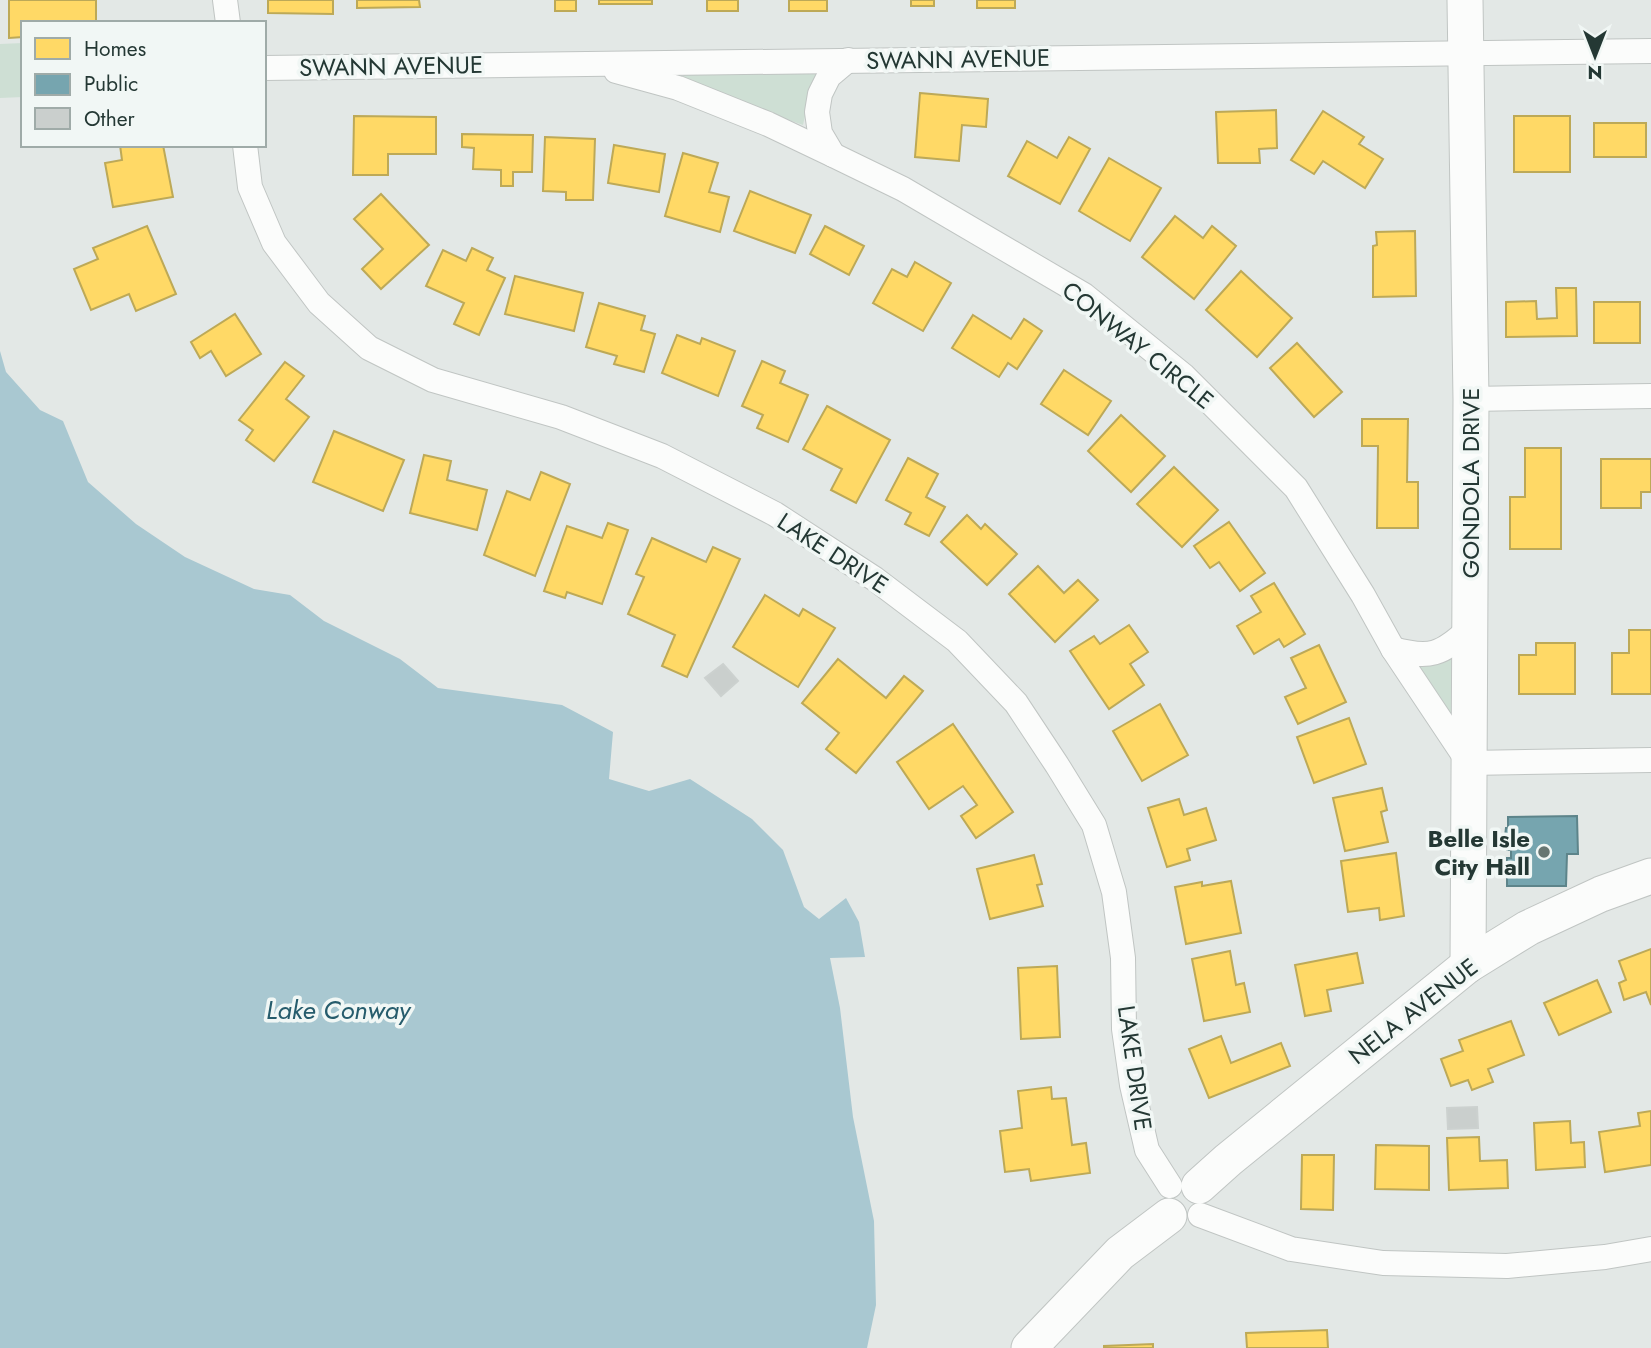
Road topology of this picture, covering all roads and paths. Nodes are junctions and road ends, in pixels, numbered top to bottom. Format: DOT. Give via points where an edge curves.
graph roads {
  1 [pos="225,0"];
  2 [pos="1465,0"];
  3 [pos="228,21"];
  4 [pos="1651,51"];
  5 [pos="1465,53"];
  6 [pos="848,60"];
  7 [pos="590,63"];
  8 [pos="266,68"];
  9 [pos="245,147"];
  10 [pos="833,155"];
  11 [pos="1651,396"];
  12 [pos="1471,399"];
  13 [pos="1469,629"];
  14 [pos="1393,649"];
  15 [pos="1651,760"];
  16 [pos="1469,763"];
  17 [pos="1651,876"];
  18 [pos="1468,965"];
  19 [pos="1185,1201"];
  20 [pos="1651,1249"];
  21 [pos="1029,1348"];
  1 -- 3 [label="street"];
  2 -- 5 [label="street, GONDOLA DRIVE"];
  4 -- 5 [label="street, SWANN AVENUE"];
  5 -- 6 [label="street, SWANN AVENUE"];
  5 -- 12 [label="street, GONDOLA DRIVE"];
  6 -- 7 [label="street, SWANN AVENUE"];
  6 -- 10 [label="street" via="829,76 817,112 820,133"];
  7 -- 8 [label="street, SWANN AVENUE"];
  7 -- 10 [label="street, CONWAY CIRCLE" via="678,88"];
  9 -- 19 [label="street, LAKE DRIVE" via="250,187 274,243 319,303 369,348 433,380 561,417 662,456 775,514 876,579 957,641 1016,703 1094,825 1114,892 1123,958 1124,1029 1147,1150"];
  10 -- 14 [label="street, CONWAY CIRCLE" via="903,188 1084,295 1183,375 1296,488"];
  11 -- 12 [label="street"];
  12 -- 13 [label="street, GONDOLA DRIVE"];
  13 -- 14 [label="street" via="1434,653 1414,655"];
  13 -- 16 [label="street, GONDOLA DRIVE"];
  14 -- 16 [label="street, CONWAY CIRCLE"];
  15 -- 16 [label="street"];
  16 -- 18 [label="street, GONDOLA DRIVE"];
  17 -- 18 [label="street, NELA AVENUE" via="1528,928"];
  18 -- 19 [label="street, NELA AVENUE" via="1228,1160"];
  19 -- 20 [label="street" via="1291,1249 1383,1263 1507,1266 1605,1258"];
  19 -- 21 [label="street, NELA AVENUE" via="1120,1253"];
}
